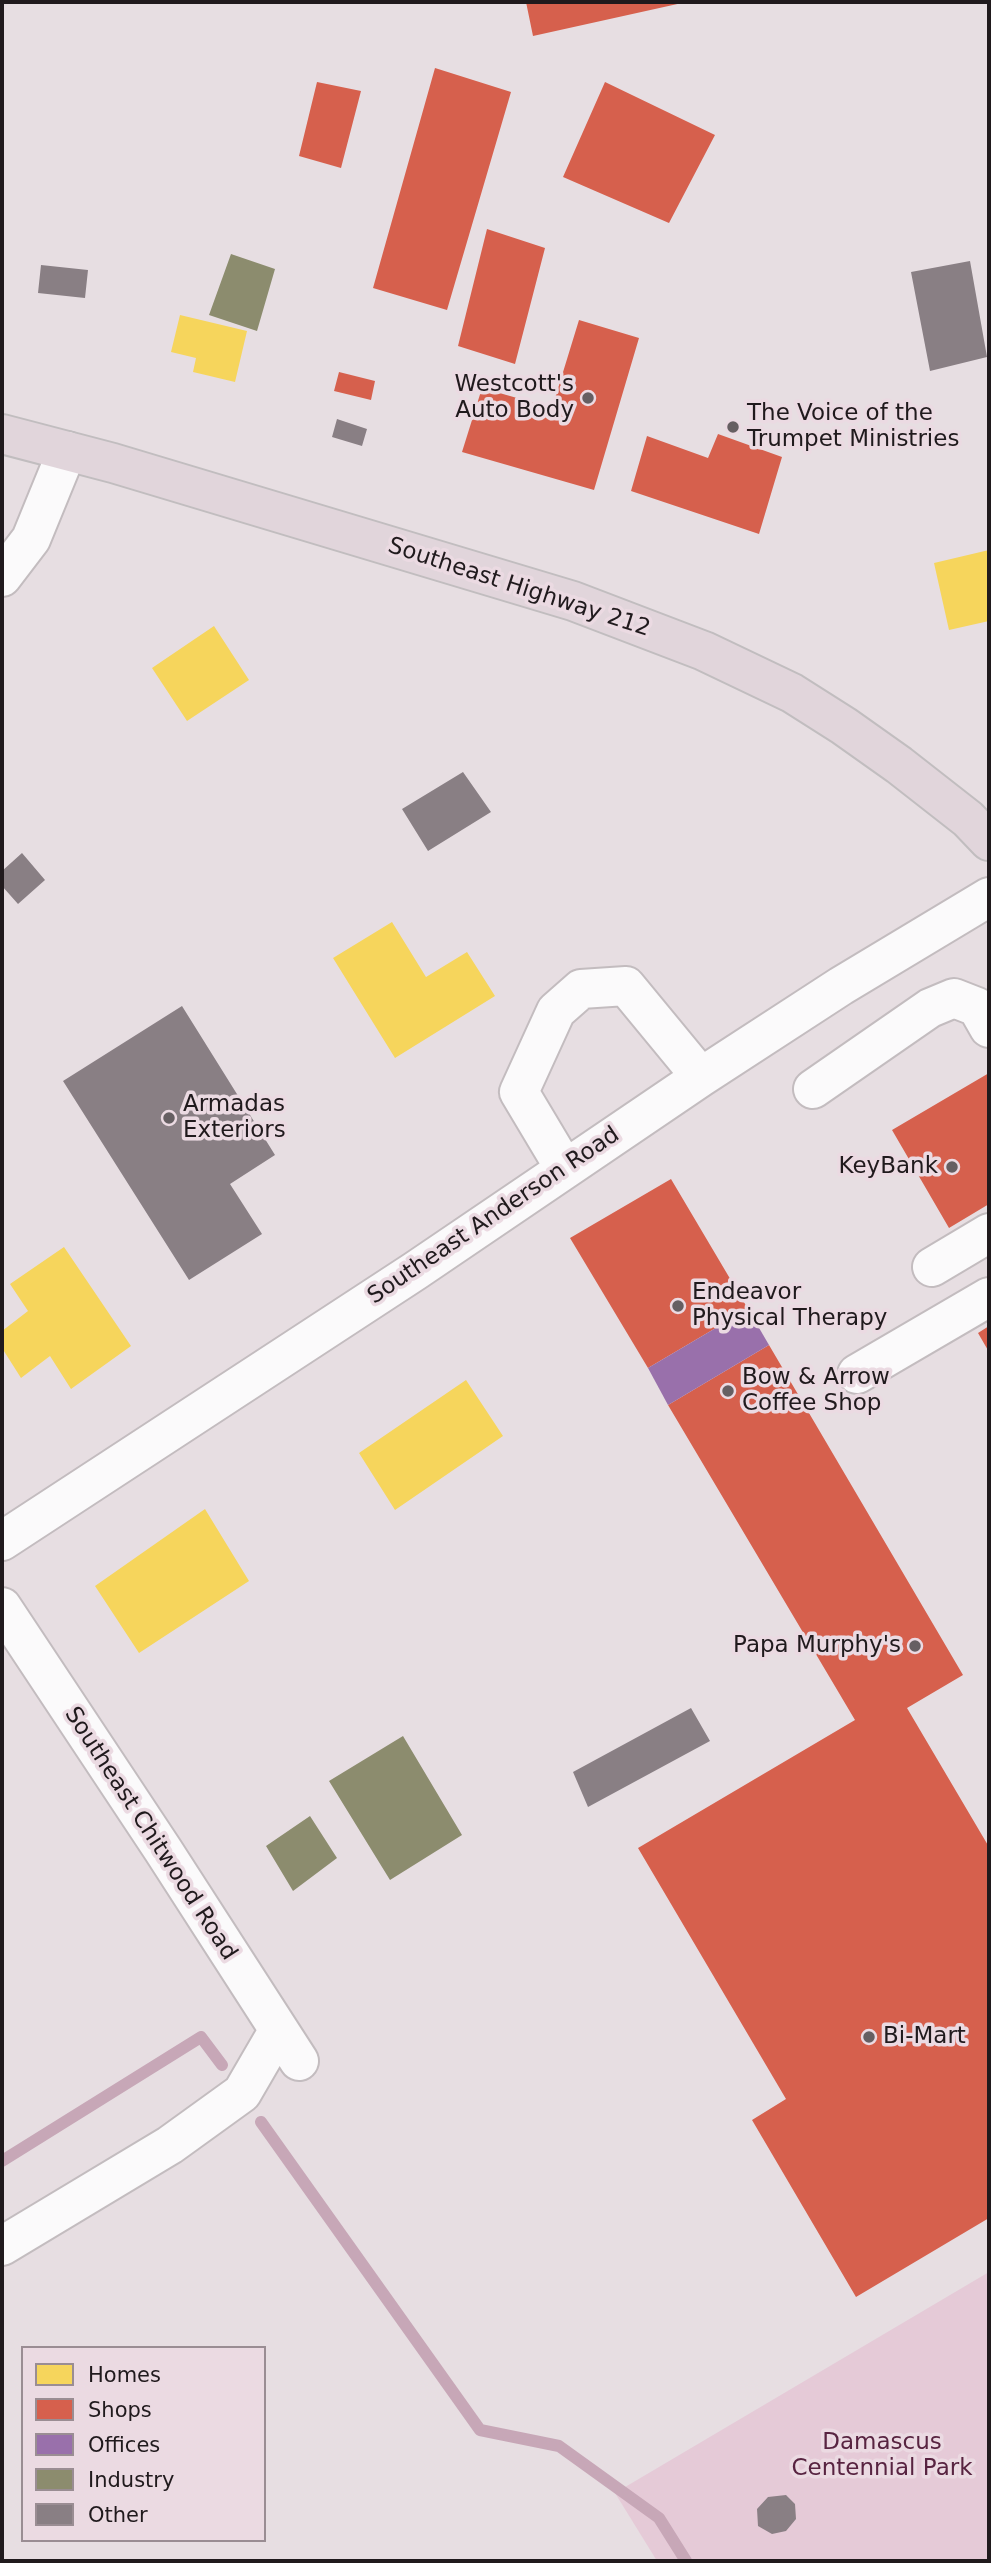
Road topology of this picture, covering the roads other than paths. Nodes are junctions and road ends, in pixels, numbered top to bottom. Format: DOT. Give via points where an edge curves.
graph roads {
  1 [pos="2,434"];
  2 [pos="67,451"];
  3 [pos="2,577"];
  4 [pos="989,841"];
  5 [pos="989,897"];
  6 [pos="989,1028"];
  7 [pos="701,1077"];
  8 [pos="813,1089"];
  9 [pos="565,1169"];
  10 [pos="989,1233"];
  11 [pos="932,1267"];
  12 [pos="989,1297"];
  13 [pos="857,1374"];
  14 [pos="2,1541"];
  15 [pos="2,1607"];
  16 [pos="2,2246"];
  1 -- 2 [label="highway, Southeast Highway 212"];
  2 -- 3 [label="street" via="31,539"];
  2 -- 4 [label="highway, Southeast Highway 212" via="573,601 704,651 792,693 844,726 968,819"];
  5 -- 7 [label="street, Southeast Anderson Road"];
  6 -- 8 [label="street" via="977,1007 954,998 930,1008"];
  7 -- 9 [label="street, Southeast Anderson Road"];
  7 -- 9 [label="street" via="626,986 581,989 556,1011 519,1092"];
  9 -- 14 [label="street, Southeast Anderson Road"];
  10 -- 11 [label="street"];
  12 -- 13 [label="street"];
  15 -- 16 [label="street, Southeast Chitwood Road" via="288,2046 242,2093 170,2145"];
}
